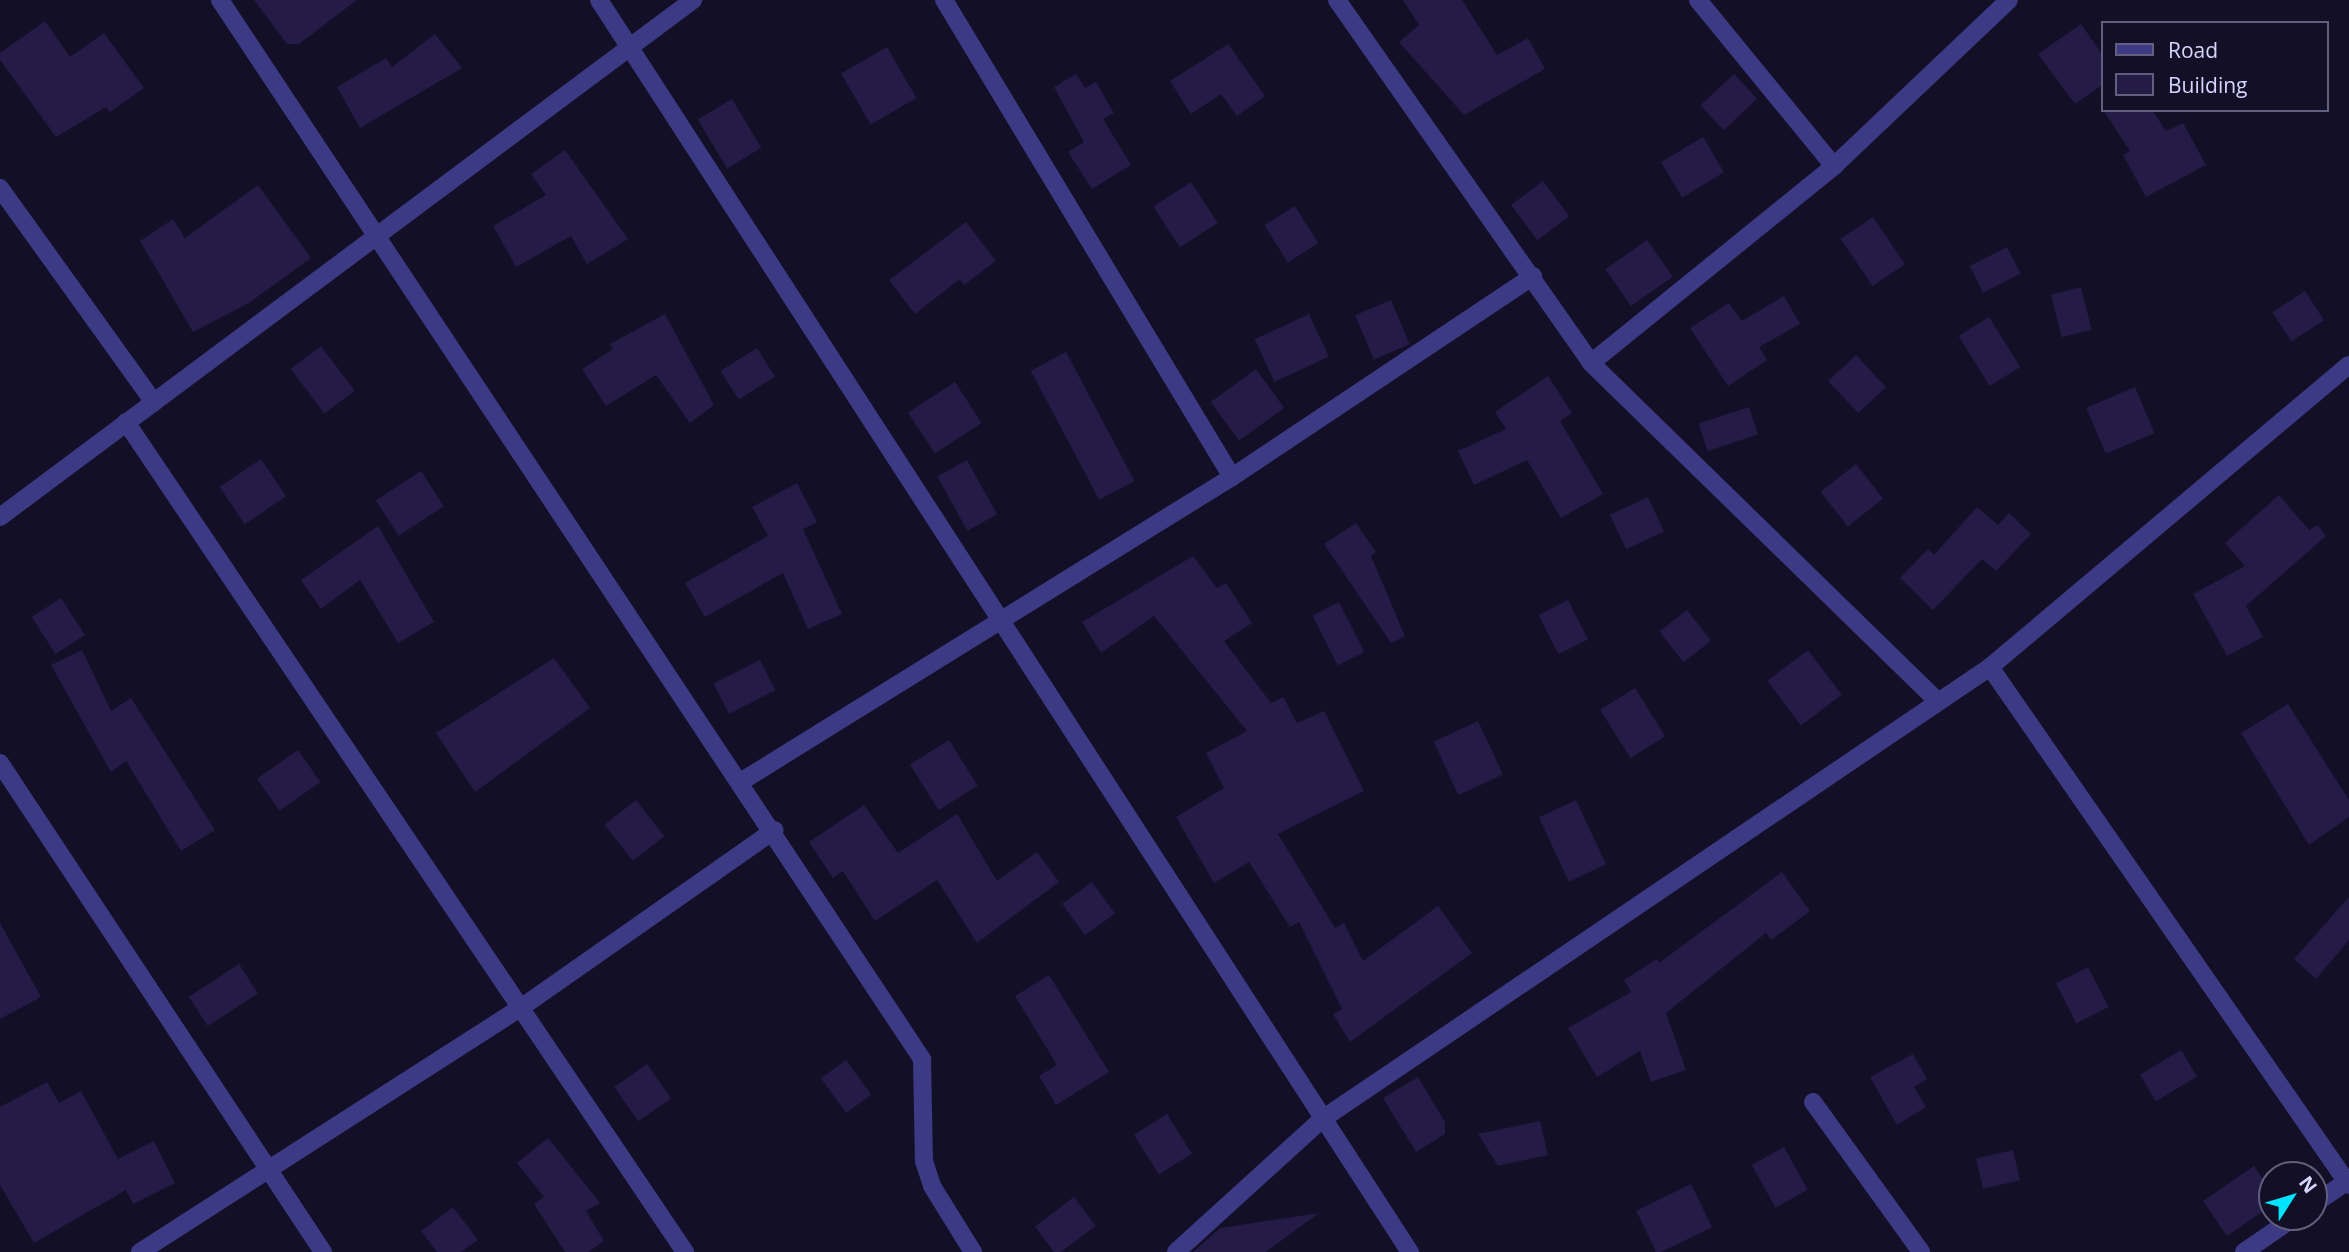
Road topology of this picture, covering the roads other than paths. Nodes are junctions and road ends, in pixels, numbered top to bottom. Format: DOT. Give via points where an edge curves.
graph roads {
  1 [pos="220,0"];
  2 [pos="599,0"];
  3 [pos="693,0"];
  4 [pos="944,0"];
  5 [pos="1337,0"];
  6 [pos="1698,0"];
  7 [pos="2009,0"];
  8 [pos="631,46"];
  9 [pos="1834,166"];
  10 [pos="0,188"];
  11 [pos="375,237"];
  12 [pos="1533,276"];
  13 [pos="1591,363"];
  14 [pos="2349,365"];
  15 [pos="155,402"];
  16 [pos="126,422"];
  17 [pos="1232,477"];
  18 [pos="0,517"];
  19 [pos="998,624"];
  20 [pos="1990,667"];
  21 [pos="1937,701"];
  22 [pos="0,763"];
  23 [pos="742,781"];
  24 [pos="775,830"];
  25 [pos="519,1010"];
  26 [pos="1813,1102"];
  27 [pos="1321,1120"];
  28 [pos="264,1168"];
  29 [pos="2348,1182"];
  30 [pos="2328,1195"];
  31 [pos="2275,1231"];
  32 [pos="140,1252"];
  33 [pos="323,1252"];
  34 [pos="685,1252"];
  35 [pos="973,1252"];
  36 [pos="1176,1252"];
  37 [pos="1410,1252"];
  38 [pos="1921,1252"];
  39 [pos="2244,1252"];
  1 -- 11 [label="street"];
  2 -- 8 [label="street"];
  3 -- 8 [label="street"];
  4 -- 17 [label="street"];
  5 -- 12 [label="street"];
  6 -- 9 [label="street"];
  7 -- 9 [label="street"];
  8 -- 11 [label="street"];
  8 -- 19 [label="street"];
  9 -- 13 [label="street"];
  10 -- 15 [label="street"];
  11 -- 15 [label="street"];
  11 -- 23 [label="street"];
  12 -- 13 [label="street"];
  12 -- 17 [label="street"];
  13 -- 21 [label="street"];
  14 -- 20 [label="street"];
  15 -- 16 [label="street"];
  16 -- 18 [label="street"];
  16 -- 25 [label="street"];
  17 -- 19 [label="street"];
  19 -- 23 [label="street"];
  19 -- 27 [label="street"];
  20 -- 21 [label="street"];
  20 -- 29 [label="street"];
  21 -- 27 [label="street"];
  22 -- 28 [label="street"];
  23 -- 24 [label="street"];
  24 -- 25 [label="street"];
  24 -- 35 [label="street" via="922,1059 924,1161 932,1186"];
  25 -- 28 [label="street"];
  25 -- 34 [label="street"];
  26 -- 38 [label="street"];
  27 -- 36 [label="street"];
  27 -- 37 [label="street"];
  28 -- 32 [label="street"];
  28 -- 33 [label="street"];
  29 -- 30 [label="street"];
  31 -- 39 [label="street"];
}
